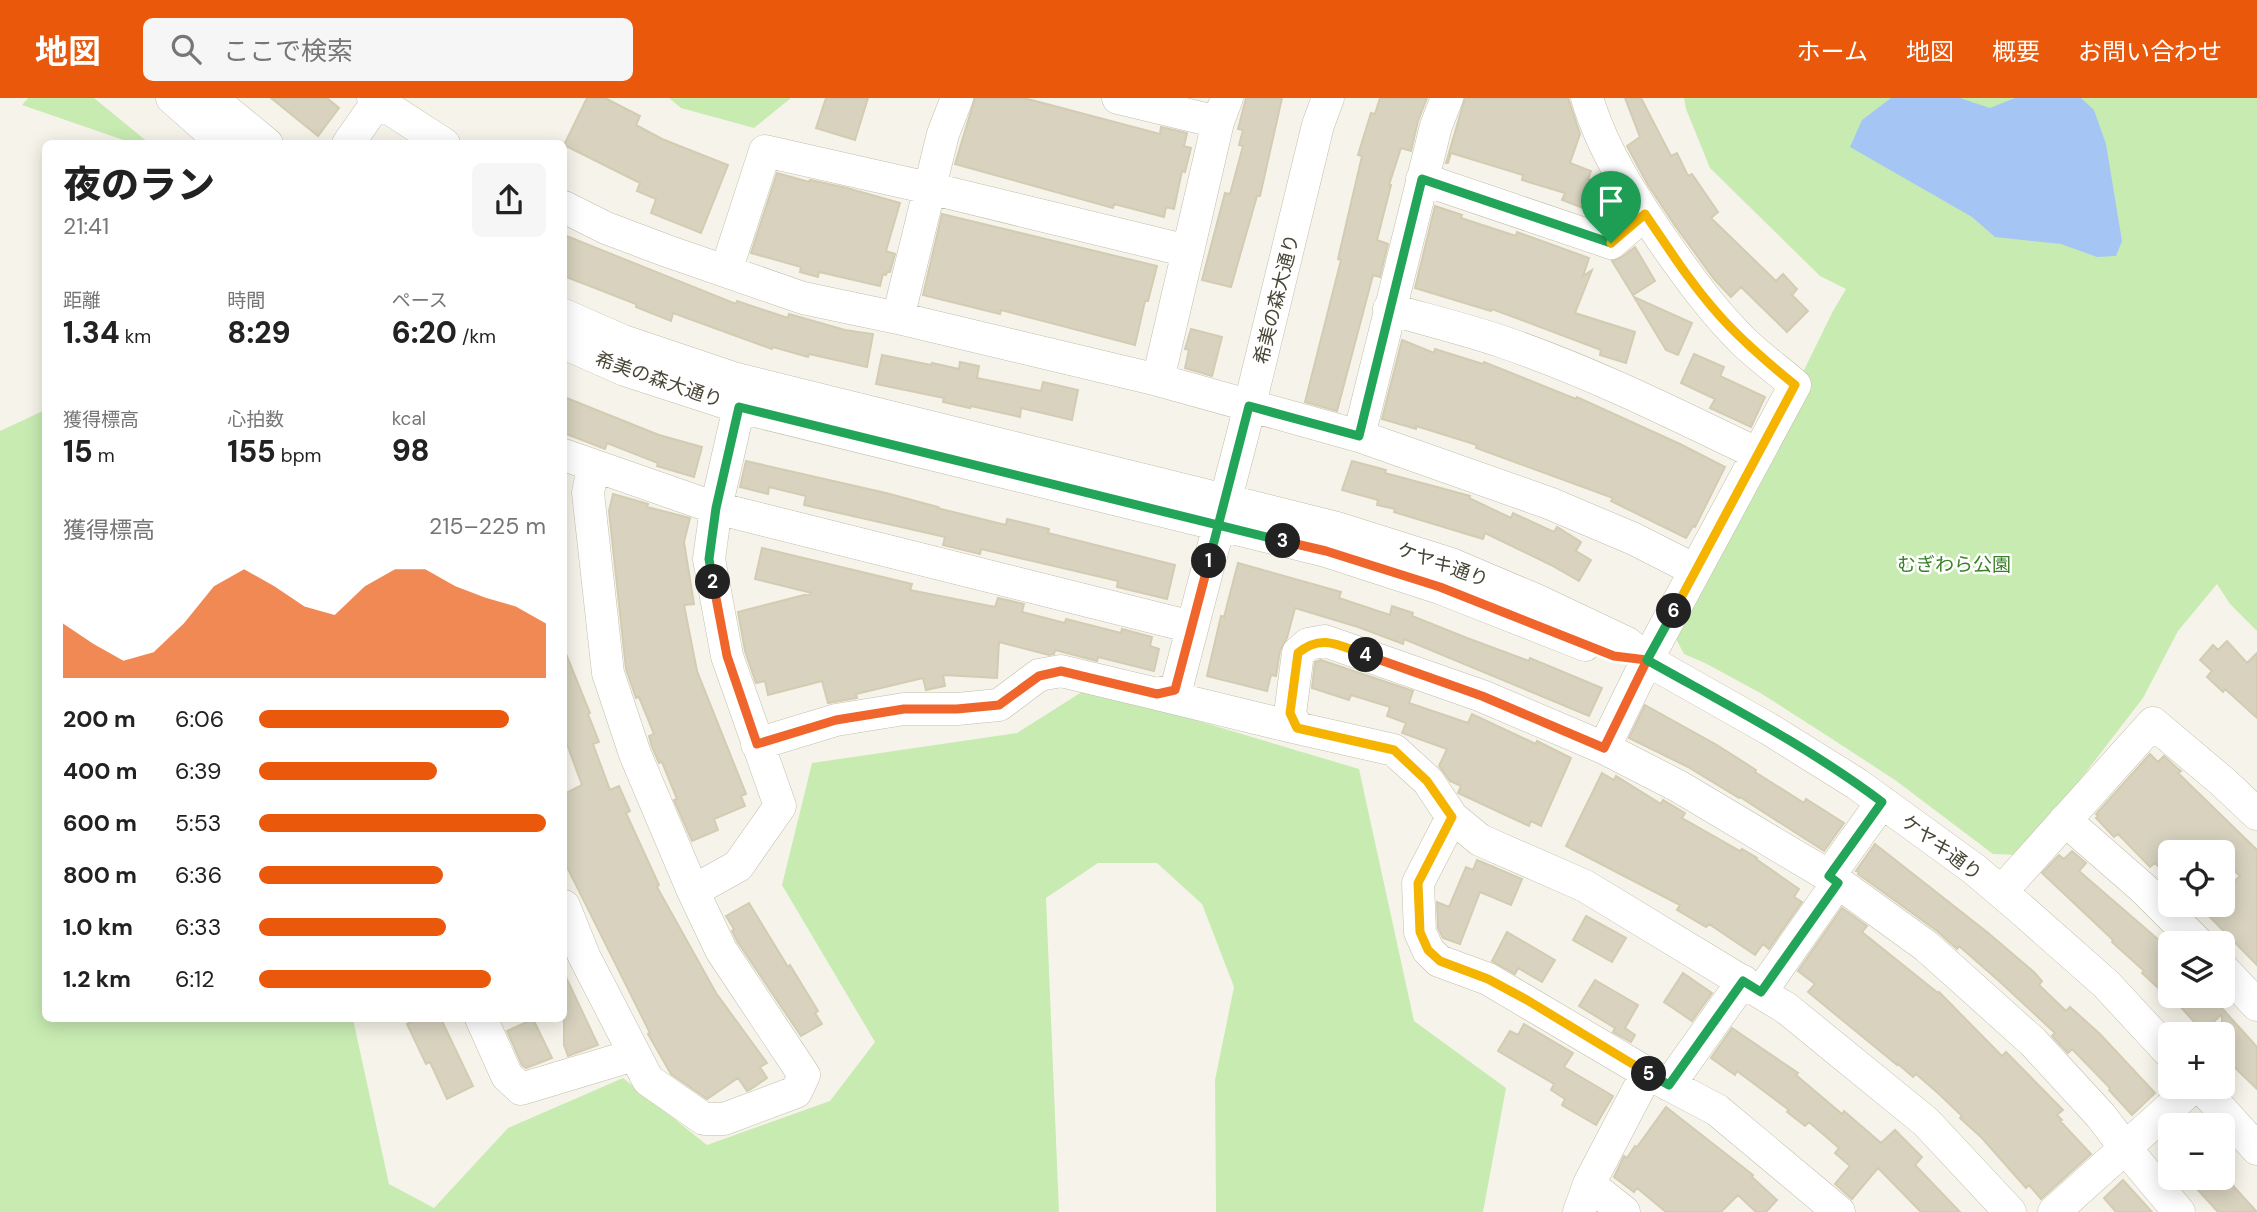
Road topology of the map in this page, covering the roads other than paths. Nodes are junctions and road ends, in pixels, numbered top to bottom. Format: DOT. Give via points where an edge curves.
graph roads {
  1 [pos="172,98"];
  2 [pos="211,98"];
  3 [pos="957,98"];
  4 [pos="1118,98"];
  5 [pos="1328,98"];
  6 [pos="1447,98"];
  7 [pos="1587,98"];
  8 [pos="377,99"];
  9 [pos="1222,110"];
  10 [pos="219,140"];
  11 [pos="262,140"];
  12 [pos="351,140"];
  13 [pos="438,140"];
  14 [pos="1422,179"];
  15 [pos="929,188"];
  16 [pos="567,208"];
  17 [pos="1645,214"];
  18 [pos="1188,251"];
  19 [pos="726,271"];
  20 [pos="1389,309"];
  21 [pos="567,316"];
  22 [pos="898,318"];
  23 [pos="567,344"];
  24 [pos="1158,380"];
  25 [pos="1249,406"];
  26 [pos="739,407"];
  27 [pos="1359,436"];
  28 [pos="1758,454"];
  29 [pos="567,456"];
  30 [pos="593,467"];
  31 [pos="716,508"];
  32 [pos="1222,512"];
  33 [pos="1695,570"];
  34 [pos="1192,627"];
  35 [pos="1647,660"];
  36 [pos="1157,694"];
  37 [pos="1297,728"];
  38 [pos="757,744"];
  39 [pos="1604,748"];
  40 [pos="1882,802"];
  41 [pos="2257,814"];
  42 [pos="1452,817"];
  43 [pos="2065,820"];
  44 [pos="1834,879"];
  45 [pos="693,891"];
  46 [pos="2001,892"];
  47 [pos="567,913"];
  48 [pos="2186,931"];
  49 [pos="2235,981"];
  50 [pos="1752,987"];
  51 [pos="2257,1004"];
  52 [pos="483,1022"];
  53 [pos="2158,1040"];
  54 [pos="634,1055"];
  55 [pos="1658,1079"];
  56 [pos="2180,1099"];
  57 [pos="2213,1099"];
  58 [pos="2126,1149"];
  59 [pos="2257,1149"];
  60 [pos="1584,1198"];
  61 [pos="1624,1212"];
  62 [pos="1839,1212"];
  63 [pos="2010,1212"];
  64 [pos="2054,1212"];
  65 [pos="2179,1212"];
  1 -- 10 [label="street"];
  2 -- 11 [label="street"];
  3 -- 15 [label="street"];
  4 -- 9 [label="street"];
  5 -- 25 [label="street, 希美の森大通り"];
  6 -- 14 [label="street"];
  7 -- 17 [label="street" via="1610,155"];
  8 -- 12 [label="street"];
  8 -- 13 [label="street"];
  9 -- 18 [label="street"];
  14 -- 17 [label="street" via="1611,243"];
  14 -- 20 [label="street"];
  15 -- 18 [label="street"];
  15 -- 19 [label="street" via="765,151"];
  15 -- 22 [label="street"];
  16 -- 19 [label="street" via="606,228"];
  17 -- 28 [label="street" via="1719,315 1795,385"];
  18 -- 24 [label="street"];
  19 -- 22 [label="street" via="803,298"];
  20 -- 27 [label="street"];
  20 -- 28 [label="street" via="1503,342"];
  21 -- 32 [label="street, 希美の森大通り" via="623,341 733,378"];
  22 -- 24 [label="street"];
  23 -- 26 [label="street, 希美の森大通り" via="625,370"];
  24 -- 25 [label="street"];
  25 -- 27 [label="street"];
  25 -- 32 [label="street, 希美の森大通り"];
  26 -- 31 [label="street"];
  26 -- 32 [label="street, 希美の森大通り"];
  27 -- 33 [label="street" via="1549,503"];
  28 -- 33 [label="street"];
  29 -- 30 [label="street"];
  30 -- 31 [label="street"];
  30 -- 45 [label="street" via="588,493 608,673 635,754"];
  31 -- 34 [label="street"];
  31 -- 38 [label="street" via="709,559 727,656"];
  32 -- 34 [label="street"];
  32 -- 35 [label="street, ケヤキ通り" via="1440,587 1614,656"];
  33 -- 35 [label="street"];
  34 -- 36 [label="street" via="1175,690"];
  35 -- 39 [label="street"];
  35 -- 40 [label="street, ケヤキ通り" via="1769,729"];
  36 -- 37 [label="street"];
  36 -- 38 [label="street" via="1061,671 1039,676 999,705 904,709 836,720"];
  37 -- 39 [label="street" via="1290,713 1298,653 1308,644 1325,641 1482,696"];
  37 -- 42 [label="street" via="1394,750 1427,781"];
  38 -- 45 [label="street" via="779,806 738,866"];
  39 -- 44 [label="street" via="1678,786"];
  40 -- 44 [label="street"];
  40 -- 46 [label="street, ケヤキ通り"];
  41 -- 43 [label="street" via="2152,723"];
  42 -- 50 [label="street" via="1480,840 1585,886"];
  42 -- 55 [label="street" via="1418,883 1420,932 1428,950 1440,961 1527,1000"];
  43 -- 46 [label="street"];
  43 -- 48 [label="street"];
  44 -- 50 [label="street"];
  44 -- 58 [label="street" via="1926,946 2033,1042"];
  45 -- 54 [label="street" via="722,950 804,1075 796,1092 724,1119 704,1119 648,1080"];
  46 -- 53 [label="street, ケヤキ通り" via="2106,984"];
  47 -- 54 [label="street"];
  49 -- 51 [label="street"];
  50 -- 55 [label="street"];
  50 -- 63 [label="street" via="1786,1008 1926,1122"];
  52 -- 54 [label="street" via="507,1076 521,1089"];
  55 -- 60 [label="street"];
  55 -- 62 [label="street" via="1717,1110"];
  56 -- 58 [label="street"];
  57 -- 59 [label="street"];
  58 -- 64 [label="street"];
  58 -- 65 [label="street"];
  60 -- 61 [label="street"];
}
